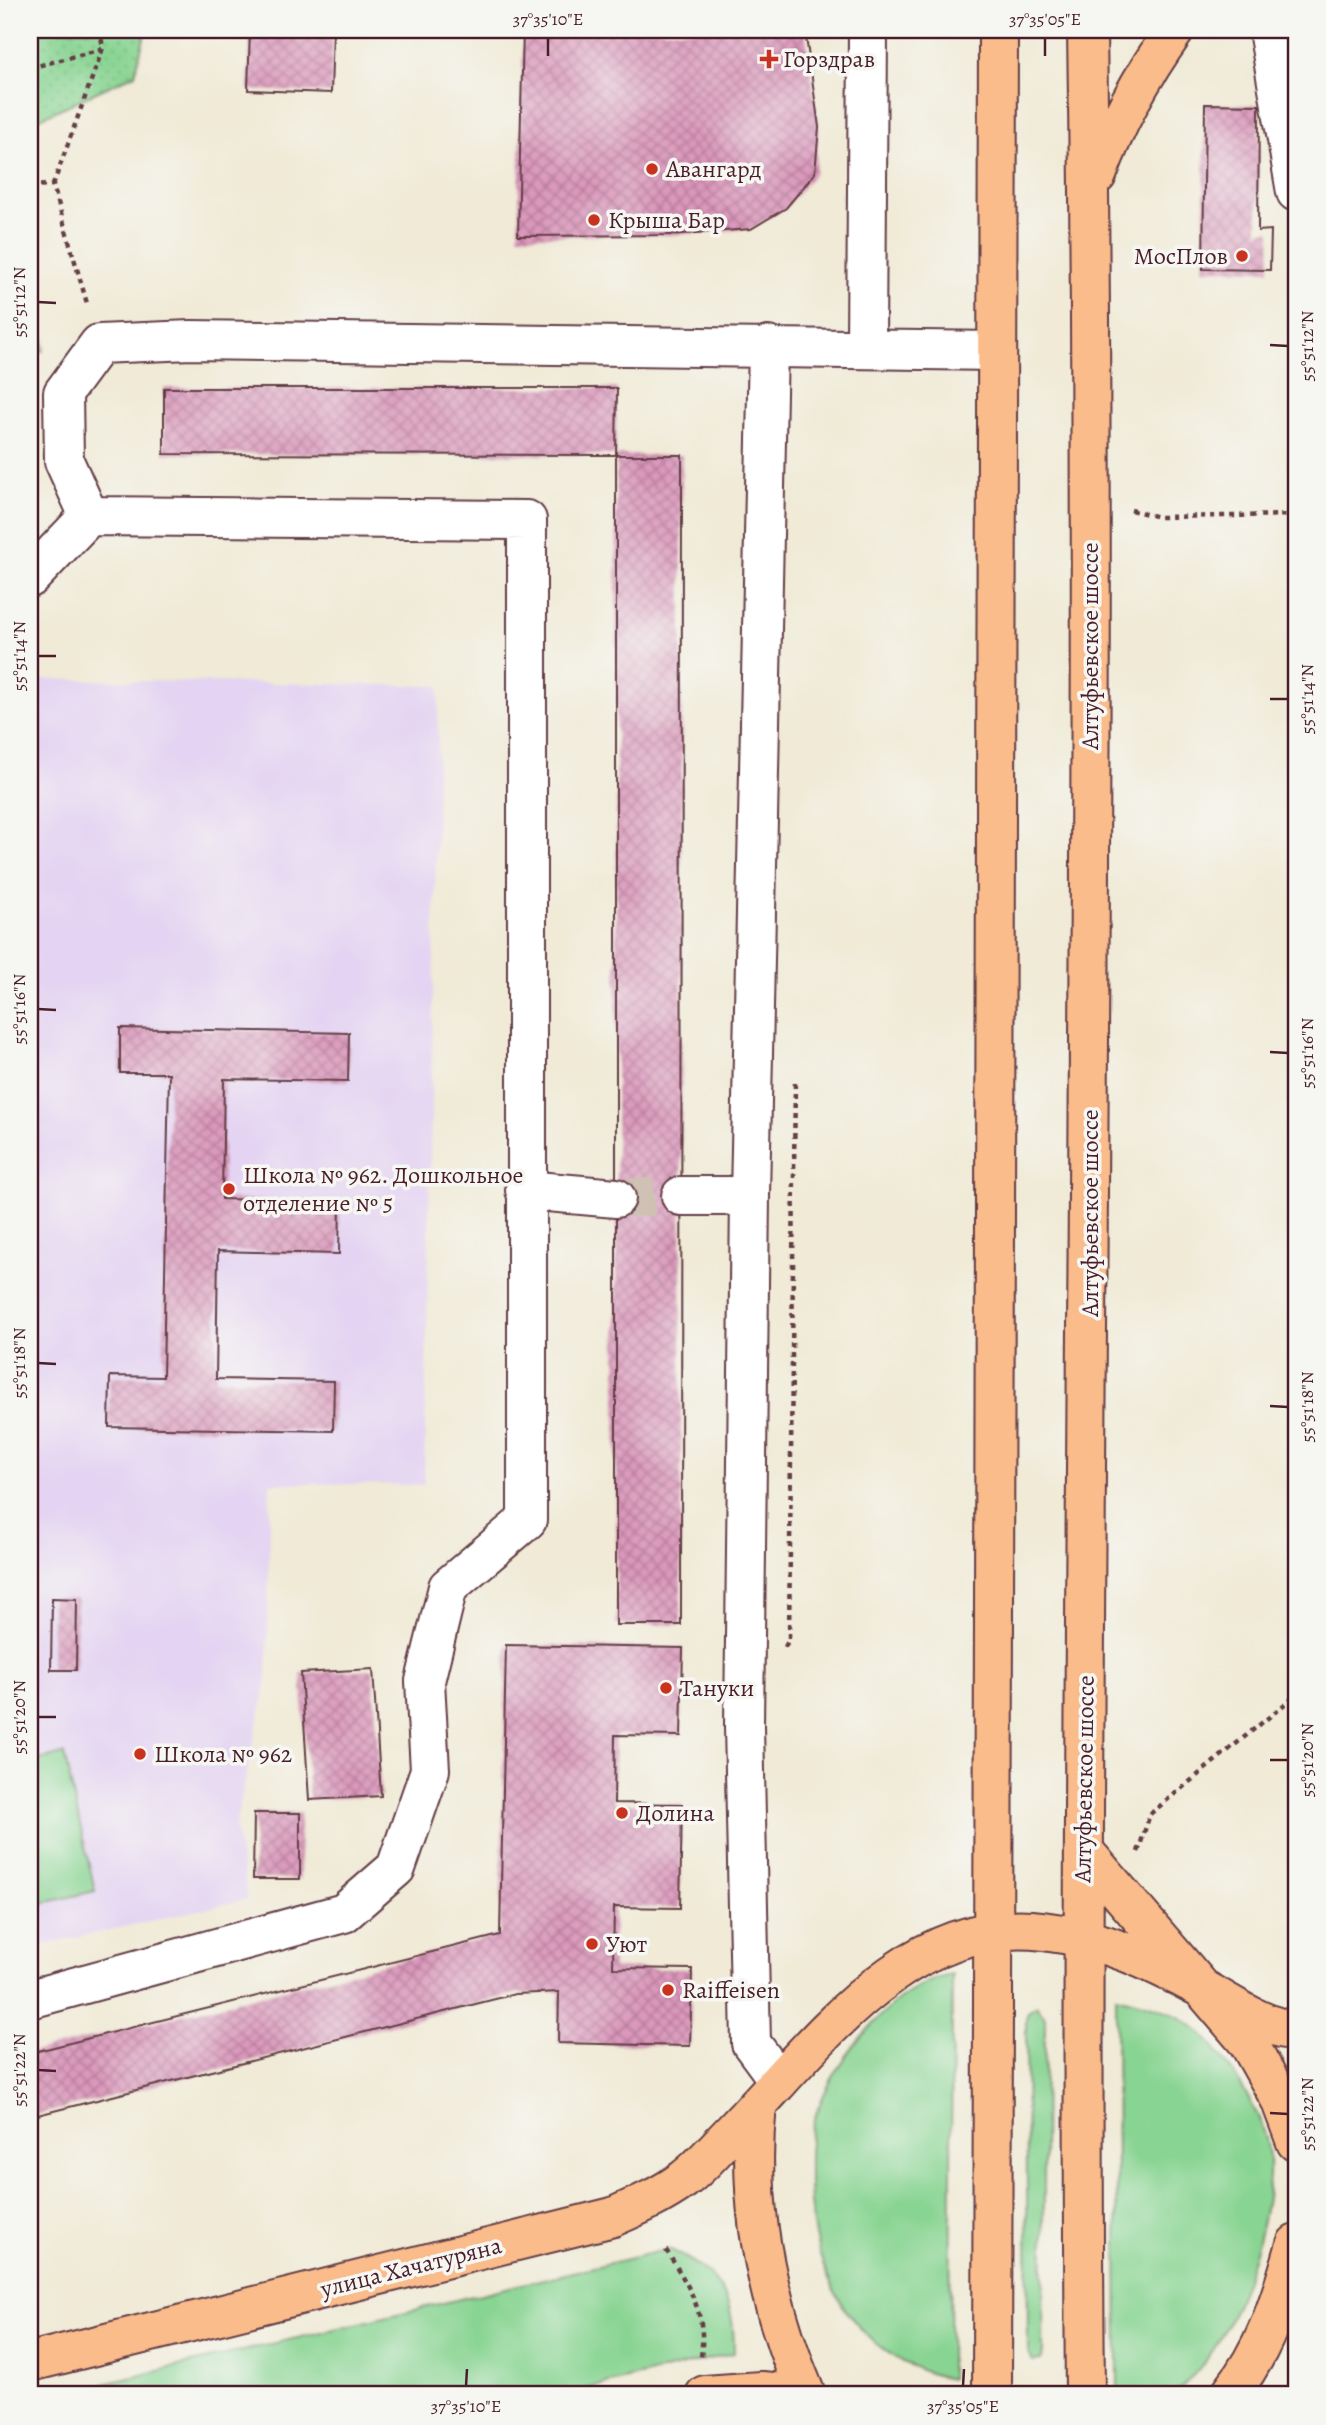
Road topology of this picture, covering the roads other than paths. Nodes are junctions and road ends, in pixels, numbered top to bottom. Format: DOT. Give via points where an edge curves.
graph roads {
  1 [pos="868,30"];
  2 [pos="998,30"];
  3 [pos="1087,30"];
  4 [pos="1175,30"];
  5 [pos="1268,30"];
  6 [pos="1296,192"];
  7 [pos="1090,193"];
  8 [pos="768,346"];
  9 [pos="866,347"];
  10 [pos="997,351"];
  11 [pos="89,516"];
  12 [pos="30,578"];
  13 [pos="525,1190"];
  14 [pos="681,1196"];
  15 [pos="750,1196"];
  16 [pos="616,1198"];
  17 [pos="1084,1851"];
  18 [pos="991,1933"];
  19 [pos="1082,1936"];
  20 [pos="1206,1991"];
  21 [pos="30,1998"];
  22 [pos="1296,2031"];
  23 [pos="768,2093"];
  24 [pos="1296,2142"];
  25 [pos="1296,2244"];
  26 [pos="1289,2287"];
  27 [pos="30,2362"];
  28 [pos="703,2379"];
  29 [pos="805,2395"];
  30 [pos="992,2395"];
  31 [pos="1085,2395"];
  32 [pos="1228,2395"];
  1 -- 9 [label="lane"];
  2 -- 10 [label="main road"];
  3 -- 7 [label="main road, Алтуфьевское шоссе"];
  4 -- 7 [label="main road" via="1141,76 1113,131"];
  5 -- 6 [label="lane"];
  7 -- 17 [label="main road, Алтуфьевское шоссе" via="1091,1186"];
  8 -- 9 [label="lane"];
  8 -- 11 [label="lane" via="191,340 99,344 63,393 64,461"];
  8 -- 15 [label="lane"];
  9 -- 10 [label="lane"];
  10 -- 18 [label="main road"];
  11 -- 12 [label="lane"];
  11 -- 13 [label="lane" via="527,520"];
  13 -- 16 [label="lane"];
  13 -- 21 [label="lane" via="527,1520 448,1587 425,1681 430,1770 396,1868 344,1913"];
  14 -- 15 [label="lane"];
  15 -- 23 [label="lane" via="744,1726 751,2043"];
  17 -- 19 [label="main road, Алтуфьевское шоссе"];
  17 -- 20 [label="main road"];
  18 -- 19 [label="main road, улица Хачатуряна" via="1039,1930"];
  18 -- 23 [label="main road, улица Хачатуряна" via="942,1944 889,1974"];
  18 -- 30 [label="main road"];
  19 -- 20 [label="main road, улица Хачатуряна" via="1146,1958"];
  19 -- 31 [label="main road, Алтуфьевское шоссе"];
  20 -- 22 [label="main road, улица Хачатуряна" via="1264,2022"];
  20 -- 24 [label="main road" via="1248,2042 1280,2099"];
  23 -- 27 [label="main road, улица Хачатуряна" via="686,2179 613,2217"];
  23 -- 29 [label="main road" via="752,2151 755,2206 774,2308"];
  25 -- 26 [label="main road"];
  26 -- 32 [label="main road" via="1249,2370"];
  28 -- 29 [label="main road"];
}
